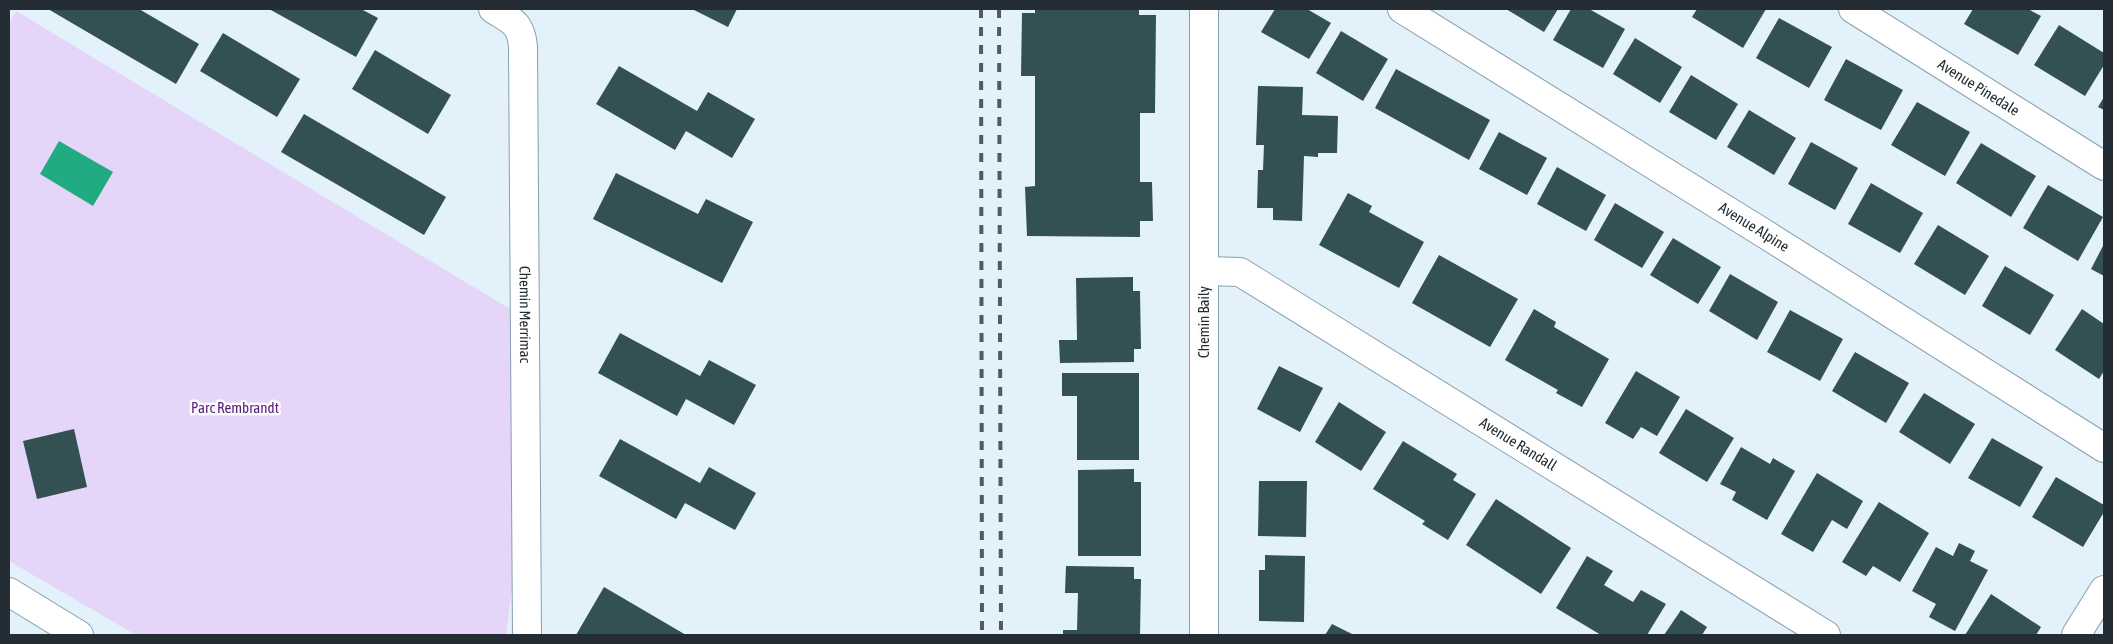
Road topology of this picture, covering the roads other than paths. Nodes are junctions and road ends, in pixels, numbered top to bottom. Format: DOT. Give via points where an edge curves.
graph roads {
  1 [pos="493,9"];
  2 [pos="1204,9"];
  3 [pos="1402,9"];
  4 [pos="1853,9"];
  5 [pos="2104,166"];
  6 [pos="1205,271"];
  7 [pos="2104,448"];
  8 [pos="2104,590"];
  9 [pos="9,592"];
  10 [pos="80,635"];
  11 [pos="527,635"];
  12 [pos="1204,635"];
  13 [pos="1826,635"];
  14 [pos="2076,635"];
  1 -- 11 [label="street, Chemin Merrimac" via="518,25 523,47"];
  2 -- 6 [label="street, Chemin Baily"];
  3 -- 7 [label="street, Avenue Alpine"];
  4 -- 5 [label="street, Avenue Pinedale"];
  6 -- 12 [label="street, Chemin Baily"];
  6 -- 13 [label="street, Avenue Randall" via="1240,272"];
  8 -- 14 [label="street"];
  9 -- 10 [label="street"];
}
